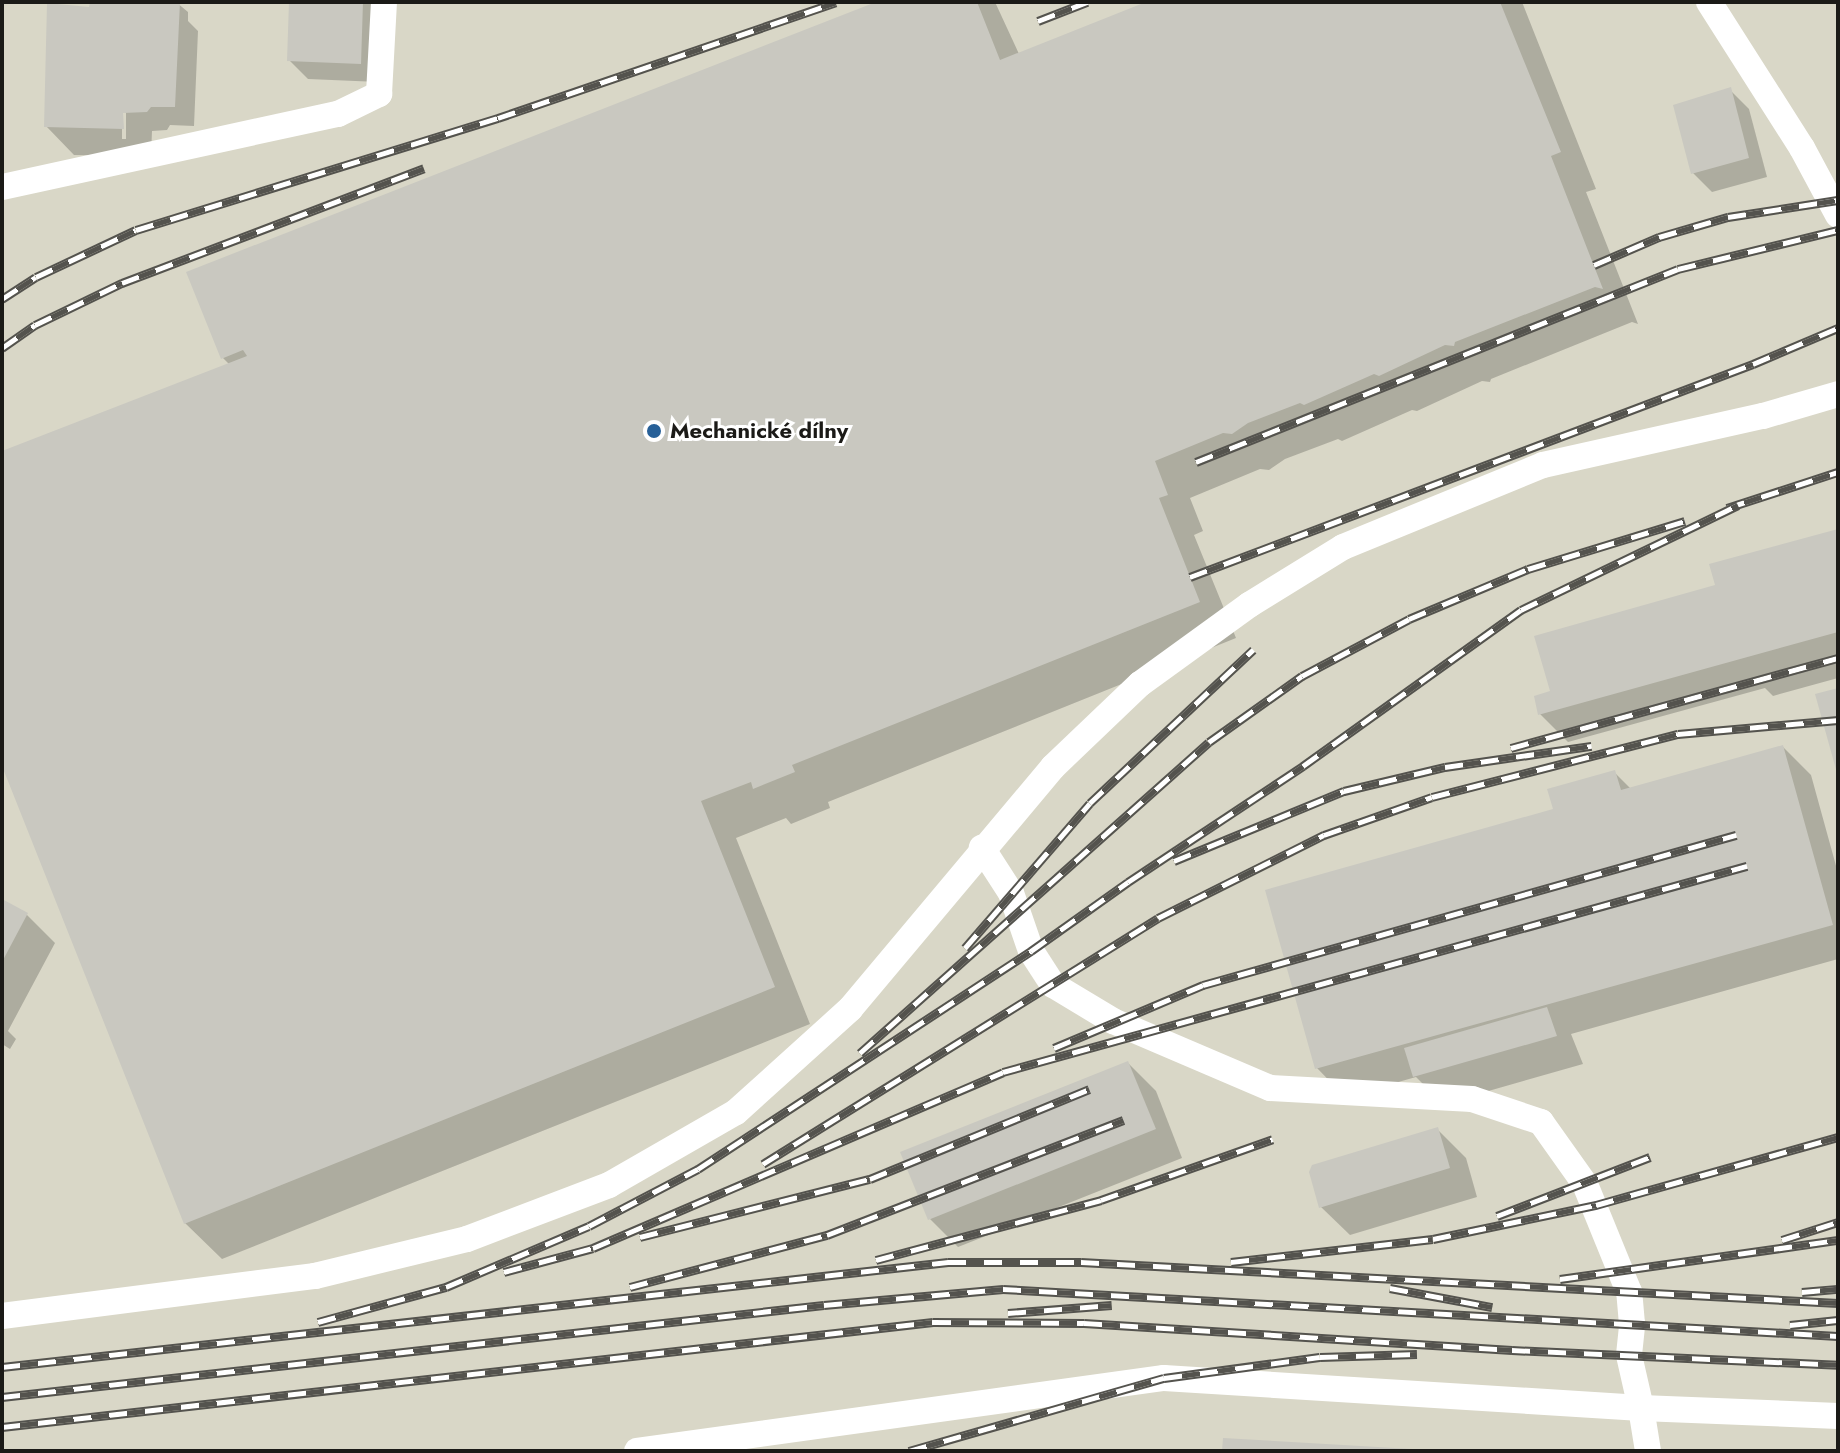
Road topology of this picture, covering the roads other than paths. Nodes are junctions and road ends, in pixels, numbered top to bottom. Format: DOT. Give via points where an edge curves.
graph roads {
  1 [pos="384,2"];
  2 [pos="1709,2"];
  3 [pos="2,187"];
  4 [pos="1838,215"];
  5 [pos="1838,394"];
  6 [pos="982,848"];
  7 [pos="3,1311"];
  8 [pos="1641,1408"];
  9 [pos="1838,1416"];
  10 [pos="637,1451"];
  11 [pos="1648,1451"];
  1 -- 3 [label="lane" via="379,94 365,101 338,114"];
  2 -- 4 [label="lane"];
  5 -- 6 [label="lane" via="1543,465 1343,547 1249,605 1140,684 1053,767"];
  6 -- 7 [label="lane" via="899,952 827,1029 736,1112 609,1185 467,1239 315,1276"];
  6 -- 8 [label="lane" via="1011,893 1031,951 1053,985 1113,1021 1270,1088 1472,1099 1541,1122 1591,1194 1629,1292 1629,1355"];
  8 -- 9 [label="lane"];
  8 -- 10 [label="lane" via="1164,1378"];
  8 -- 11 [label="lane"];
}
